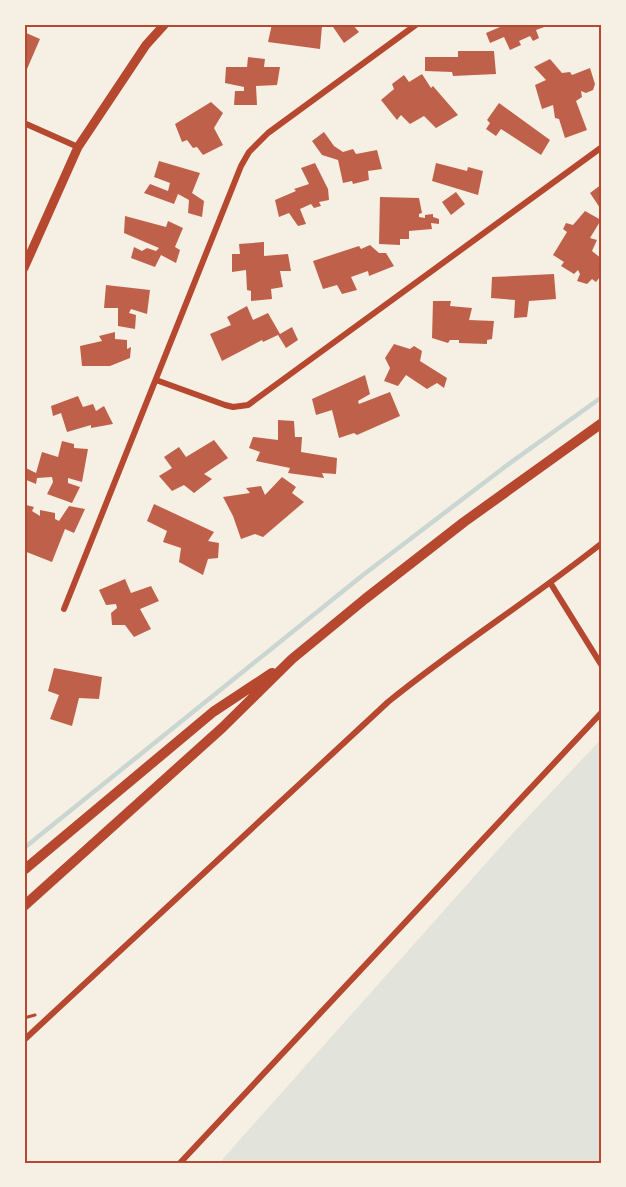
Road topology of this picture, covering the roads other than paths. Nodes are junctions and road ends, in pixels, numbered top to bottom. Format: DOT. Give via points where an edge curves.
graph roads {
  1 [pos="165,24"];
  2 [pos="417,24"];
  3 [pos="24,123"];
  4 [pos="78,147"];
  5 [pos="602,147"];
  6 [pos="24,268"];
  7 [pos="156,380"];
  8 [pos="602,423"];
  9 [pos="602,543"];
  10 [pos="551,584"];
  11 [pos="64,609"];
  12 [pos="292,659"];
  13 [pos="602,666"];
  14 [pos="602,712"];
  15 [pos="24,870"];
  16 [pos="24,906"];
  17 [pos="24,1040"];
  18 [pos="180,1163"];
  1 -- 4 [label="main road" via="146,45"];
  2 -- 7 [label="street" via="268,133 249,152"];
  3 -- 4 [label="street"];
  4 -- 6 [label="main road"];
  5 -- 7 [label="street" via="248,405 225,405"];
  7 -- 11 [label="street"];
  8 -- 12 [label="main road" via="455,529"];
  9 -- 10 [label="street"];
  10 -- 13 [label="street"];
  10 -- 17 [label="street" via="388,702"];
  12 -- 15 [label="main road" via="213,712"];
  12 -- 16 [label="main road" via="222,728"];
  14 -- 18 [label="street"];
}
